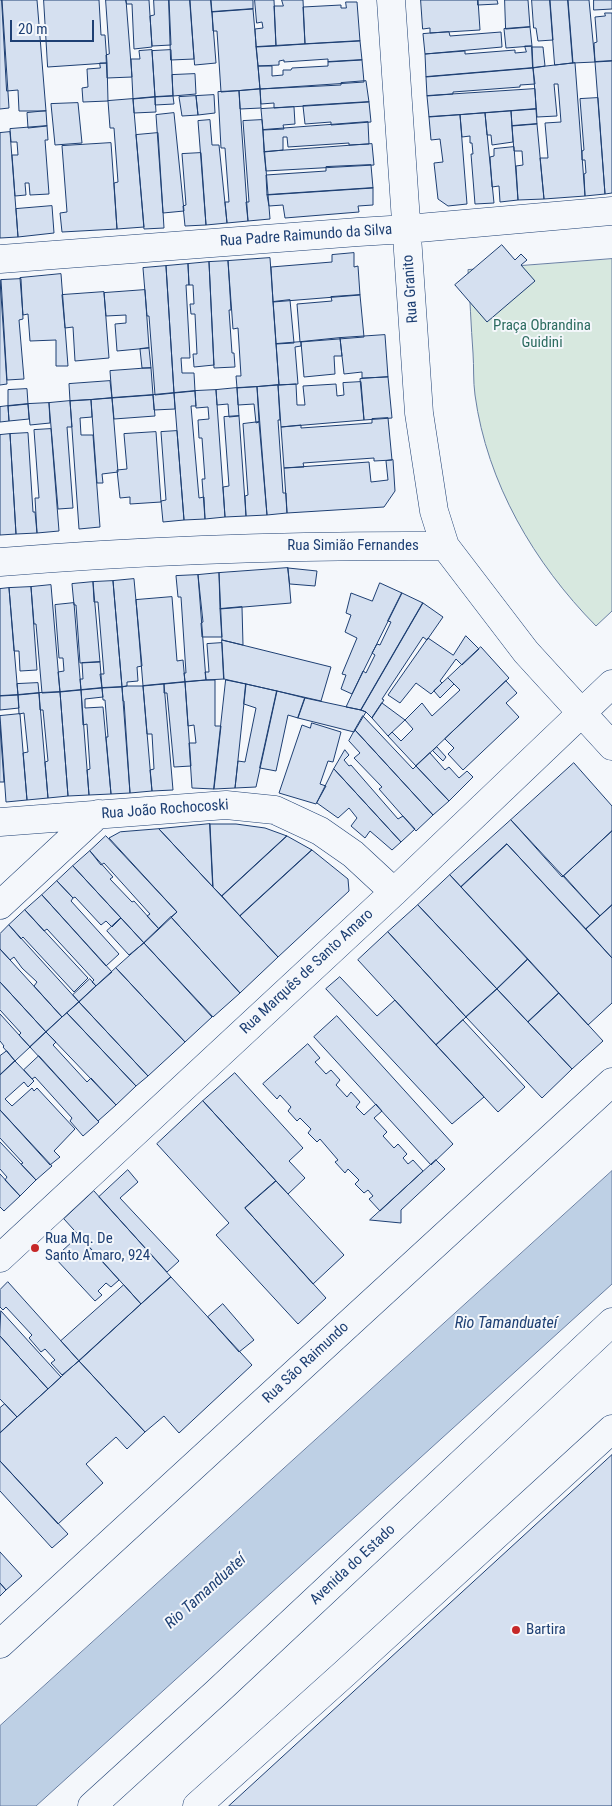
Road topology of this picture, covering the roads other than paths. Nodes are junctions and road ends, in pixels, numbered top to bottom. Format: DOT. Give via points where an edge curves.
graph roads {
  1 [pos="391,0"];
  2 [pos="612,211"];
  3 [pos="407,229"];
  4 [pos="0,259"];
  5 [pos="445,546"];
  6 [pos="0,562"];
  7 [pos="612,684"];
  8 [pos="581,712"];
  9 [pos="612,746"];
  10 [pos="98,814"];
  11 [pos="0,822"];
  12 [pos="394,892"];
  13 [pos="0,905"];
  14 [pos="612,1082"];
  15 [pos="0,1258"];
  16 [pos="612,1322"];
  17 [pos="612,1429"];
  18 [pos="0,1644"];
  19 [pos="92,1806"];
  20 [pos="197,1806"];
  1 -- 3 [label="main road, Rua Granito"];
  2 -- 3 [label="main road, Rua Padre Raimundo da Silva"];
  3 -- 4 [label="main road, Rua Padre Raimundo da Silva"];
  3 -- 5 [label="main road, Rua Granito" via="419,413 434,511"];
  5 -- 6 [label="main road, Rua Simião Fernandes" via="218,548"];
  5 -- 8 [label="main road" via="526,652"];
  7 -- 8 [label="main road, Rua Marquês de Santo Amaro"];
  8 -- 9 [label="main road"];
  8 -- 12 [label="main road, Rua Marquês de Santo Amaro"];
  10 -- 11 [label="main road, Rua João Rochocoski"];
  10 -- 12 [label="main road, Rua João Rochocoski" via="226,804 275,810 320,831 353,854"];
  10 -- 13 [label="main road"];
  12 -- 15 [label="main road, Rua Marquês de Santo Amaro"];
  14 -- 18 [label="main road, Rua São Raimundo"];
  16 -- 19 [label="main road, Avenida do Estado"];
  17 -- 20 [label="main road"];
}
